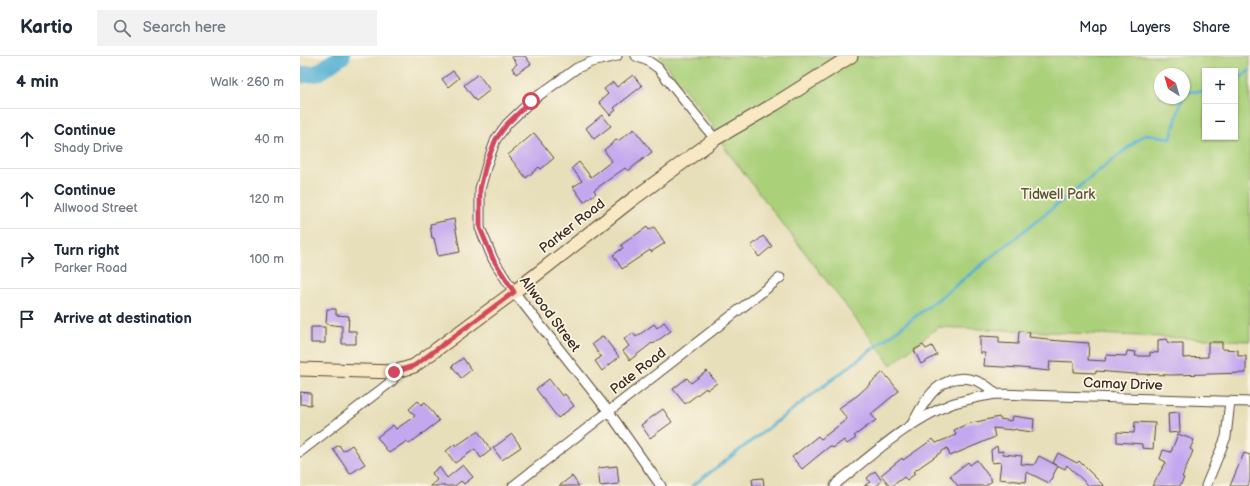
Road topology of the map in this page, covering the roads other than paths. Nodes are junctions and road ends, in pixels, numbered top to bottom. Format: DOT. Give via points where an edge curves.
graph roads {
  1 [pos="617,56"];
  2 [pos="636,56"];
  3 [pos="851,56"];
  4 [pos="715,139"];
  5 [pos="780,278"];
  6 [pos="514,292"];
  7 [pos="300,369"];
  8 [pos="395,376"];
  9 [pos="996,394"];
  10 [pos="1230,401"];
  11 [pos="1250,402"];
  12 [pos="609,412"];
  13 [pos="911,426"];
  14 [pos="300,452"];
  15 [pos="513,486"];
  16 [pos="661,486"];
  17 [pos="836,486"];
  18 [pos="1206,486"];
  1 -- 6 [label="street, Allwood Street" via="577,68 553,84 517,114 496,139 480,189 480,228 493,259"];
  2 -- 4 [label="street" via="658,68"];
  3 -- 4 [label="main road, Parker Road"];
  4 -- 6 [label="main road, Parker Road"];
  5 -- 12 [label="street, Pate Road"];
  6 -- 8 [label="main road, Parker Road" via="414,366"];
  6 -- 12 [label="street, Allwood Street"];
  7 -- 8 [label="main road, Parker Road"];
  8 -- 14 [label="street"];
  9 -- 10 [label="street, Camay Drive"];
  9 -- 13 [label="street, Camay Drive" via="954,404"];
  9 -- 13 [label="street, Camay Drive" via="989,386 976,380 950,380 937,388"];
  10 -- 11 [label="street, Camay Drive"];
  10 -- 18 [label="street" via="1226,437"];
  12 -- 15 [label="street, Pate Road"];
  12 -- 16 [label="street, Allwood Street"];
  13 -- 17 [label="street, Camay Drive"];
}
